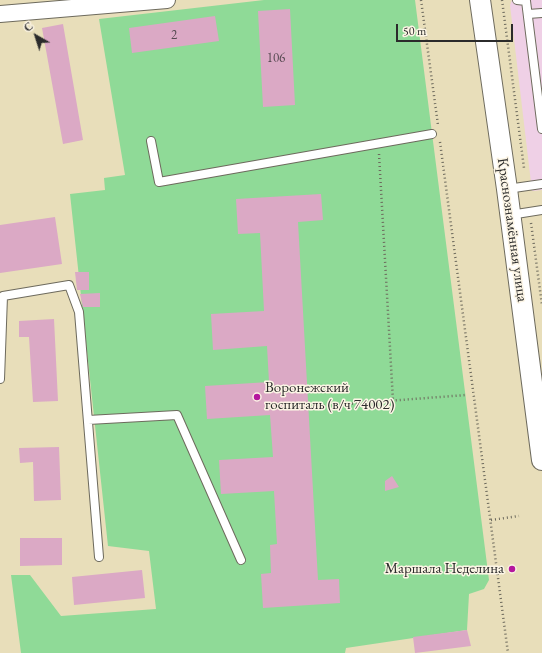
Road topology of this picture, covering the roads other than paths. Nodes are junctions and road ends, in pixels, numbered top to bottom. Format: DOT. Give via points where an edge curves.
graph roads {
  1 [pos="167,0"];
  2 [pos="480,0"];
  3 [pos="517,0"];
  4 [pos="8,9"];
  5 [pos="542,12"];
  6 [pos="528,14"];
  7 [pos="542,129"];
  8 [pos="436,134"];
  9 [pos="151,141"];
  10 [pos="542,184"];
  11 [pos="516,188"];
  12 [pos="542,210"];
  13 [pos="510,215"];
  14 [pos="0,379"];
  15 [pos="88,420"];
  16 [pos="542,460"];
  17 [pos="99,557"];
  18 [pos="241,560"];
  1 -- 4 [label="street"];
  2 -- 11 [label="street, Краснознамённая улица"];
  3 -- 6 [label="lane" via="526,1"];
  5 -- 6 [label="lane"];
  6 -- 7 [label="lane"];
  8 -- 9 [label="lane" via="378,142 159,182"];
  10 -- 11 [label="lane"];
  11 -- 13 [label="street, Краснознамённая улица"];
  12 -- 13 [label="lane"];
  13 -- 16 [label="street, Краснознамённая улица"];
  14 -- 15 [label="lane" via="3,296 69,285 79,312"];
  15 -- 17 [label="lane"];
  15 -- 18 [label="lane" via="177,415"];
}
